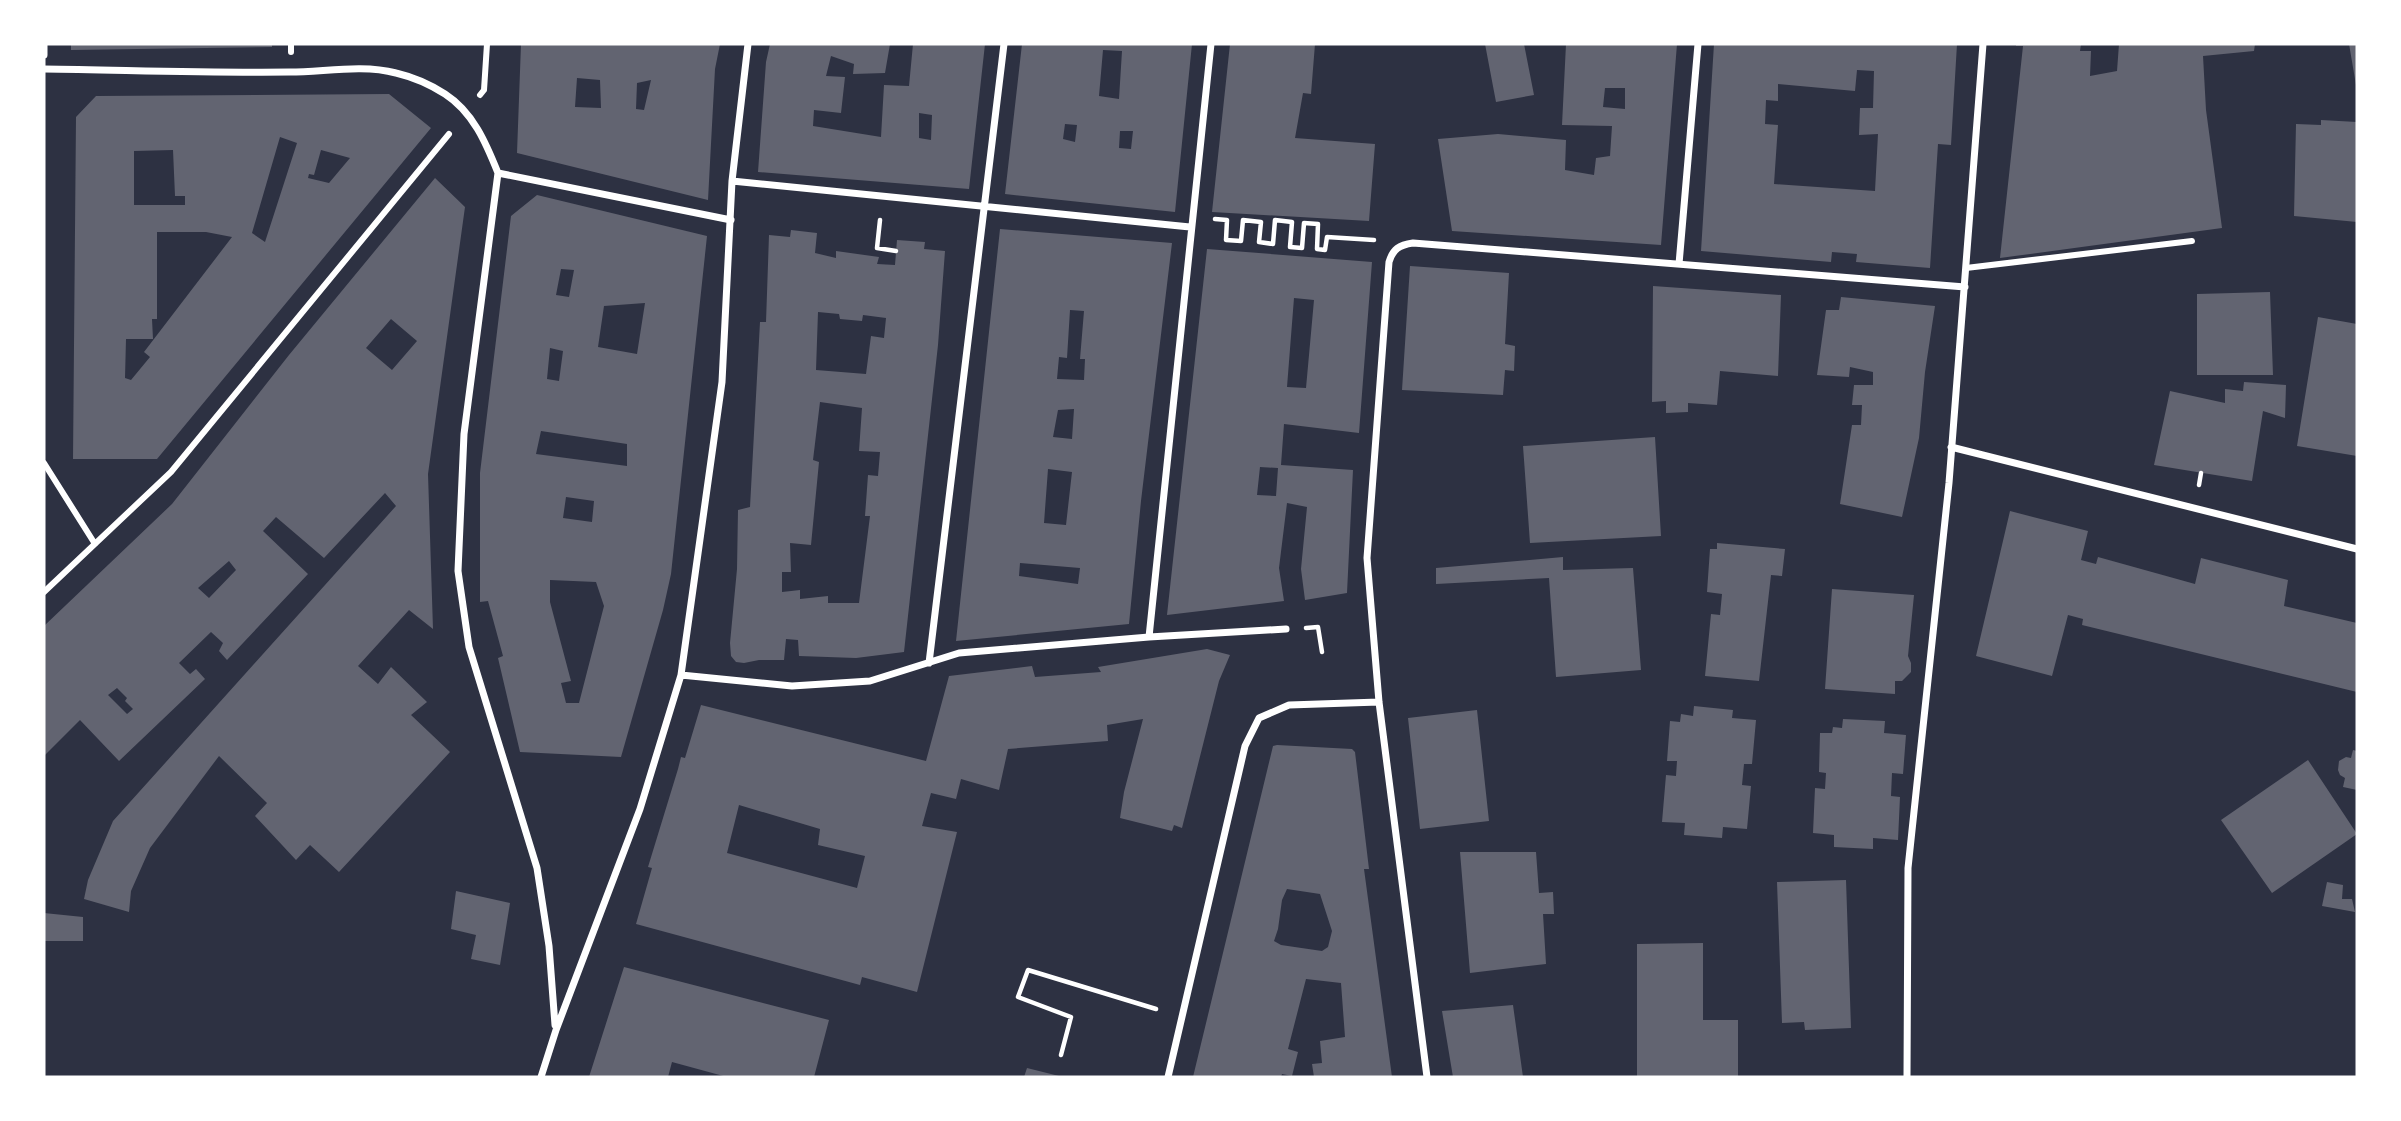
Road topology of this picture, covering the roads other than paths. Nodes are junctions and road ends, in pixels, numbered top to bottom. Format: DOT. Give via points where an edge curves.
graph roads {
  1 [pos="44,44"];
  2 [pos="291,44"];
  3 [pos="487,44"];
  4 [pos="748,44"];
  5 [pos="1004,44"];
  6 [pos="1211,44"];
  7 [pos="1698,44"];
  8 [pos="1983,44"];
  9 [pos="291,52"];
  10 [pos="44,55"];
  11 [pos="44,69"];
  12 [pos="480,95"];
  13 [pos="449,134"];
  14 [pos="498,173"];
  15 [pos="732,181"];
  16 [pos="982,208"];
  17 [pos="731,220"];
  18 [pos="1190,227"];
  19 [pos="2192,241"];
  20 [pos="1679,264"];
  21 [pos="1966,268"];
  22 [pos="1965,287"];
  23 [pos="1951,447"];
  24 [pos="44,463"];
  25 [pos="95,544"];
  26 [pos="2357,549"];
  27 [pos="44,592"];
  28 [pos="1286,629"];
  29 [pos="1149,637"];
  30 [pos="929,663"];
  31 [pos="681,675"];
  32 [pos="1379,702"];
  33 [pos="556,1030"];
  34 [pos="541,1077"];
  35 [pos="1168,1077"];
  36 [pos="1427,1077"];
  37 [pos="1907,1077"];
  1 -- 10 [label="street"];
  2 -- 9 [label="street"];
  3 -- 12 [label="street"];
  4 -- 15 [label="street"];
  5 -- 16 [label="street"];
  6 -- 18 [label="street"];
  7 -- 20 [label="street"];
  8 -- 21 [label="street"];
  11 -- 14 [label="street" via="369,69 396,73 446,95 466,112"];
  13 -- 25 [label="street" via="171,472"];
  14 -- 17 [label="street"];
  14 -- 33 [label="street" via="464,434 458,571 469,647 537,867"];
  15 -- 16 [label="street"];
  15 -- 17 [label="street"];
  16 -- 18 [label="street"];
  16 -- 30 [label="street"];
  17 -- 31 [label="street" via="722,382"];
  18 -- 29 [label="street"];
  19 -- 21 [label="street"];
  20 -- 22 [label="street"];
  20 -- 32 [label="street" via="1413,243 1396,247 1389,262 1367,558"];
  21 -- 22 [label="street"];
  22 -- 23 [label="street"];
  23 -- 26 [label="street"];
  23 -- 37 [label="street" via="1908,868"];
  24 -- 25 [label="street"];
  25 -- 27 [label="street"];
  28 -- 29 [label="street"];
  29 -- 30 [label="street" via="959,653"];
  30 -- 31 [label="street" via="870,681 792,686"];
  31 -- 33 [label="street" via="640,809"];
  32 -- 35 [label="street" via="1289,705 1259,718 1245,747"];
  32 -- 36 [label="street"];
  33 -- 34 [label="street"];
}
